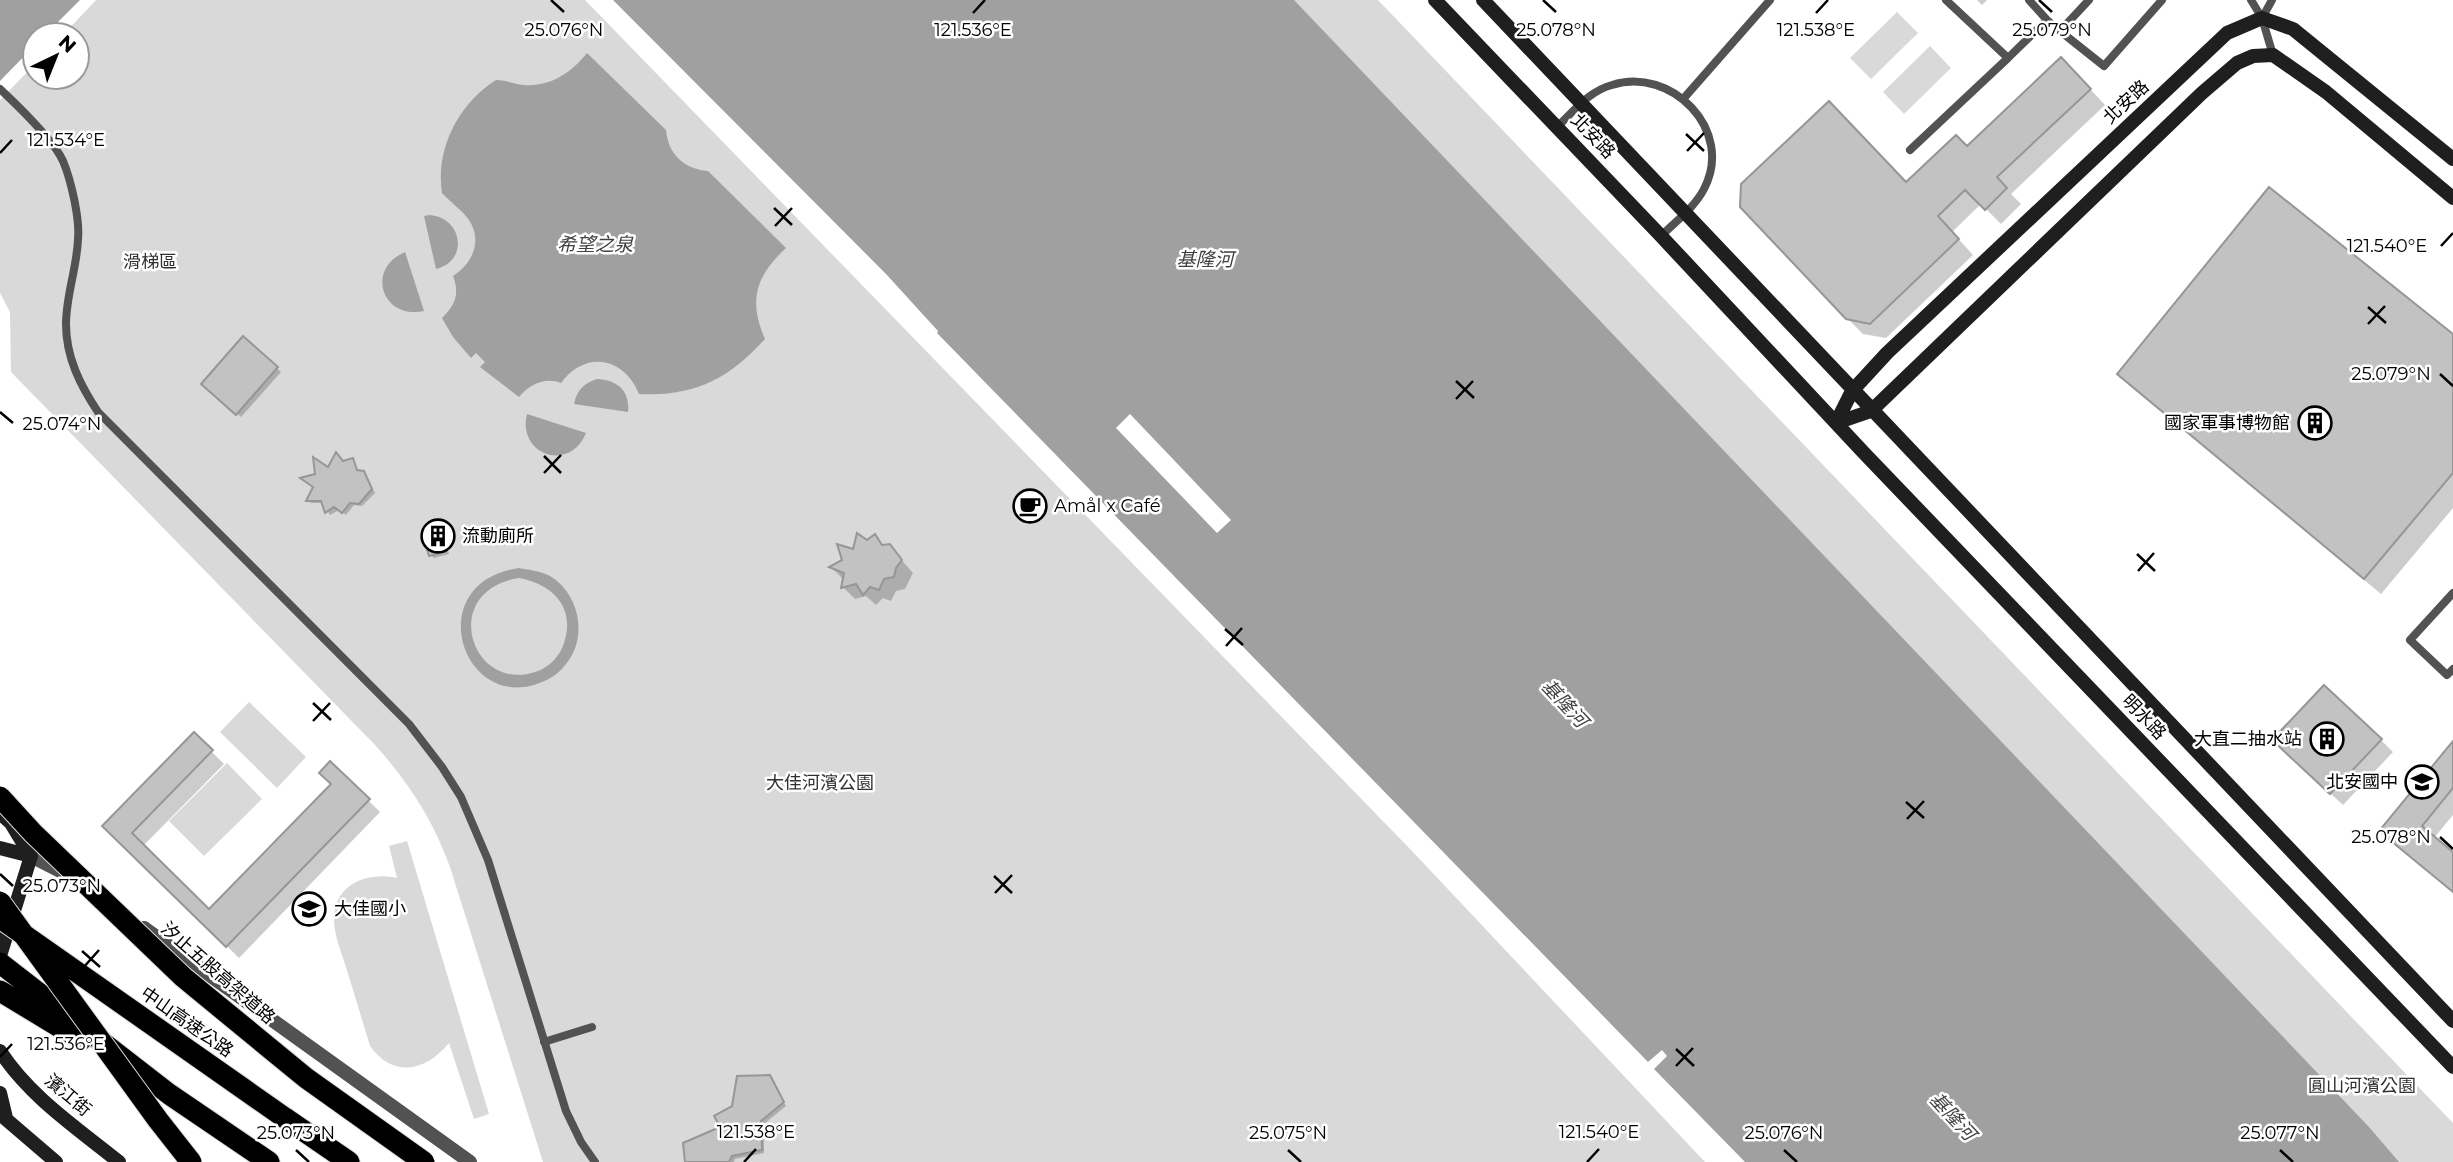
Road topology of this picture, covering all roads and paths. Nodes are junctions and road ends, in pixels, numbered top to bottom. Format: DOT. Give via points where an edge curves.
graph roads {
  1 [pos="1436,0"];
  2 [pos="1483,0"];
  3 [pos="1770,0"];
  4 [pos="1946,0"];
  5 [pos="2029,0"];
  6 [pos="2089,0"];
  7 [pos="2162,0"];
  8 [pos="2251,0"];
  9 [pos="2272,0"];
  10 [pos="2262,18"];
  11 [pos="2047,20"];
  12 [pos="2060,31"];
  13 [pos="2273,55"];
  14 [pos="2008,58"];
  15 [pos="0,89"];
  16 [pos="1684,98"];
  17 [pos="1582,104"];
  18 [pos="1558,127"];
  19 [pos="1910,150"];
  20 [pos="2453,159"];
  21 [pos="2453,198"];
  22 [pos="1684,214"];
  23 [pos="1661,236"];
  24 [pos="1852,391"];
  25 [pos="1871,411"];
  26 [pos="1836,424"];
  27 [pos="2453,593"];
  28 [pos="2453,669"];
  29 [pos="0,797"];
  30 [pos="0,813"];
  31 [pos="0,848"];
  32 [pos="32,856"];
  33 [pos="0,902"];
  34 [pos="0,918"];
  35 [pos="0,956"];
  36 [pos="0,963"];
  37 [pos="0,991"];
  38 [pos="2453,1021"];
  39 [pos="592,1027"];
  40 [pos="544,1042"];
  41 [pos="0,1051"];
  42 [pos="2453,1067"];
  43 [pos="0,1093"];
  44 [pos="169,1094"];
  45 [pos="3,1116"];
  46 [pos="56,1162"];
  47 [pos="119,1162"];
  48 [pos="191,1162"];
  49 [pos="269,1162"];
  50 [pos="349,1162"];
  51 [pos="424,1162"];
  52 [pos="470,1162"];
  53 [pos="595,1162"];
  1 -- 18 [label="main road, 北安路"];
  2 -- 17 [label="main road, 北安路"];
  3 -- 16 [label="lane"];
  4 -- 14 [label="lane"];
  5 -- 11 [label="lane"];
  6 -- 12 [label="lane"];
  7 -- 12 [label="lane" via="2104,66"];
  8 -- 10 [label="lane"];
  9 -- 10 [label="lane"];
  10 -- 13 [label="lane"];
  10 -- 20 [label="main road" via="2293,29"];
  10 -- 24 [label="main road, 北安路" via="2227,33"];
  11 -- 12 [label="lane"];
  11 -- 14 [label="lane"];
  13 -- 21 [label="main road" via="2326,92"];
  13 -- 25 [label="main road" via="2237,63 2202,93"];
  14 -- 19 [label="lane"];
  15 -- 40 [label="lane" via="63,160 79,239 66,326 79,383 98,412 409,724 442,767 461,797 488,860"];
  16 -- 17 [label="lane" via="1662,85 1636,80 1611,85"];
  16 -- 22 [label="lane" via="1700,116 1709,139 1711,163 1705,187"];
  17 -- 18 [label="lane"];
  17 -- 22 [label="main road, 北安路"];
  18 -- 23 [label="main road, 北安路"];
  22 -- 23 [label="lane"];
  22 -- 24 [label="main road, 北安路"];
  23 -- 26 [label="main road, 北安路"];
  24 -- 25 [label="main road, 北安路"];
  24 -- 26 [label="main road, 北安路"];
  25 -- 26 [label="main road"];
  25 -- 38 [label="main road, 明水路"];
  26 -- 42 [label="main road, 明水路"];
  27 -- 28 [label="lane" via="2410,640 2447,675"];
  29 -- 51 [label="highway, 汐止五股高架道路, bridge" via="183,977 306,1078"];
  30 -- 32 [label="main road"];
  31 -- 32 [label="main road"];
  32 -- 35 [label="main road"];
  32 -- 52 [label="street" via="103,899"];
  33 -- 48 [label="highway, bridge"];
  34 -- 50 [label="highway, 中山高速公路, bridge"];
  36 -- 44 [label="highway, bridge"];
  37 -- 44 [label="highway, bridge"];
  39 -- 40 [label="lane"];
  40 -- 53 [label="lane" via="566,1111"];
  41 -- 47 [label="main road, 濱江街" via="39,1097"];
  43 -- 45 [label="main road"];
  44 -- 49 [label="highway"];
  45 -- 46 [label="main road"];
}
